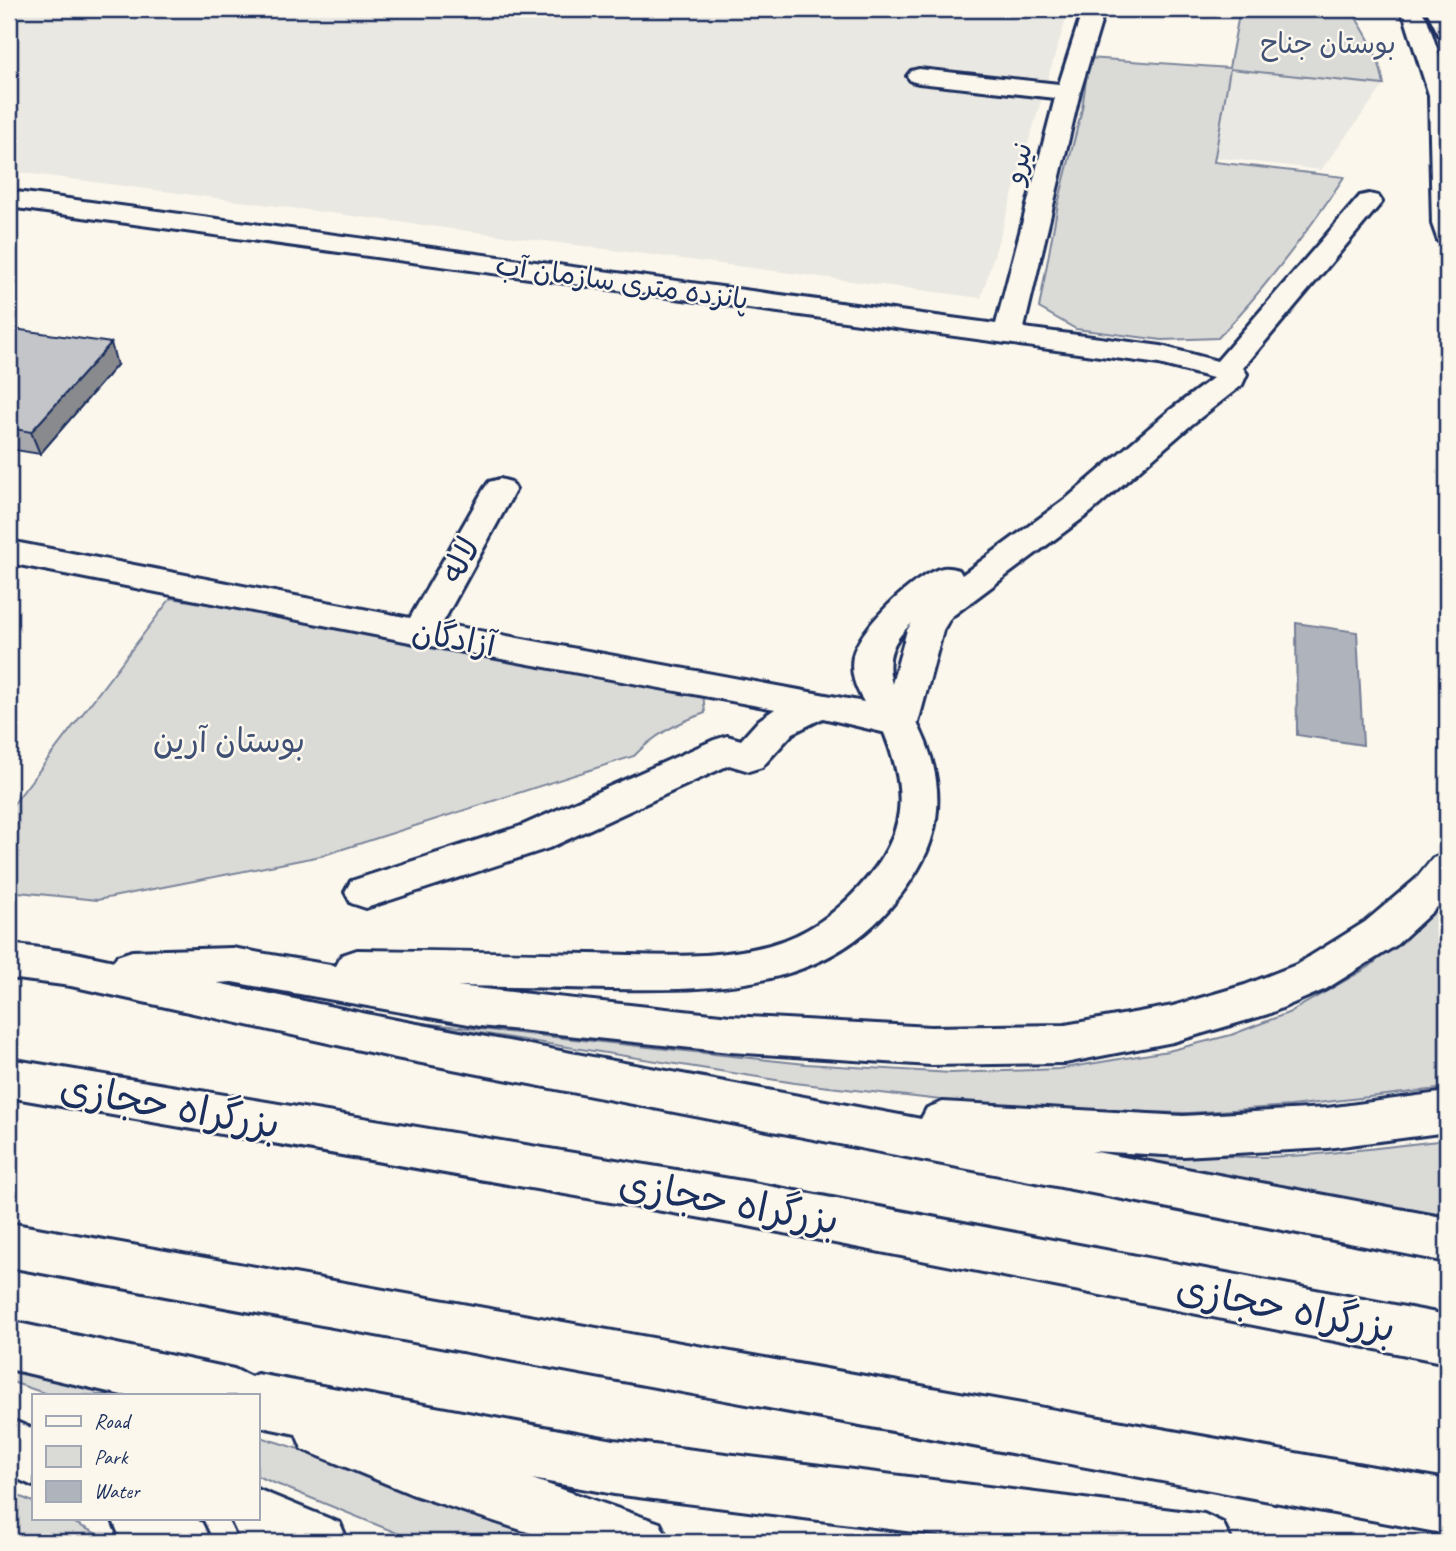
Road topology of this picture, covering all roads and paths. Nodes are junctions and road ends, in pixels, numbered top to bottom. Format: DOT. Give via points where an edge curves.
graph roads {
  1 [pos="1094,9"];
  2 [pos="1409,9"];
  3 [pos="1437,9"];
  4 [pos="1447,30"];
  5 [pos="919,76"];
  6 [pos="1068,92"];
  7 [pos="1444,104"];
  8 [pos="9,199"];
  9 [pos="1369,202"];
  10 [pos="1447,235"];
  11 [pos="1008,334"];
  12 [pos="1223,370"];
  13 [pos="500,489"];
  14 [pos="9,552"];
  15 [pos="420,632"];
  16 [pos="821,705"];
  17 [pos="899,723"];
  18 [pos="1447,869"];
  19 [pos="366,892"];
  20 [pos="9,961"];
  21 [pos="232,965"];
  22 [pos="71,969"];
  23 [pos="9,1078"];
  24 [pos="1447,1112"];
  25 [pos="784,1113"];
  26 [pos="1447,1240"];
  27 [pos="9,1245"];
  28 [pos="1440,1338"];
  29 [pos="9,1345"];
  30 [pos="230,1394"];
  31 [pos="259,1402"];
  32 [pos="259,1403"];
  33 [pos="9,1420"];
  34 [pos="32,1429"];
  35 [pos="9,1445"];
  36 [pos="32,1458"];
  37 [pos="1447,1507"];
  38 [pos="259,1517"];
  39 [pos="143,1520"];
  40 [pos="183,1542"];
  41 [pos="321,1542"];
  42 [pos="641,1542"];
  43 [pos="1204,1542"];
  1 -- 6 [label="main road, نیرو"];
  2 -- 7 [label="main road"];
  3 -- 4 [label="main road"];
  5 -- 6 [label="main road"];
  6 -- 11 [label="main road, نیرو"];
  7 -- 10 [label="main road"];
  8 -- 11 [label="main road, پانزده متری سازمان آب"];
  9 -- 12 [label="main road"];
  11 -- 12 [label="main road, پانزده متری سازمان آب" via="1161,355"];
  12 -- 17 [label="main road" via="1231,379 1079,505 938,609 925,630"];
  12 -- 17 [label="main road" via="877,636 870,659 874,686"];
  13 -- 15 [label="main road, لاله"];
  14 -- 15 [label="main road, آزادگان"];
  15 -- 16 [label="main road, آزادگان"];
  16 -- 17 [label="main road, آزادگان"];
  16 -- 19 [label="main road" via="787,716 767,732 749,757 727,750 535,837"];
  17 -- 21 [label="main road" via="914,755 919,789 919,817 905,856 880,893 843,927 805,950 749,966 694,973"];
  18 -- 21 [label="main road" via="1380,934 1311,977 1253,1001 1173,1024 1065,1044 932,1046 730,1034 480,1008"];
  20 -- 22 [label="main road"];
  21 -- 22 [label="main road"];
  22 -- 25 [label="main road" via="396,1039"];
  23 -- 28 [label="main road, بزرگراه حجازی" via="747,1204"];
  24 -- 25 [label="main road" via="1327,1128 1183,1136"];
  25 -- 26 [label="main road"];
  27 -- 37 [label="main road"];
  29 -- 30 [label="main road"];
  31 -- 43 [label="main road" via="614,1466"];
  32 -- 42 [label="main road" via="414,1468"];
  33 -- 34 [label="main road"];
  35 -- 36 [label="main road"];
  38 -- 41 [label="main road"];
  39 -- 40 [label="main road"];
}
